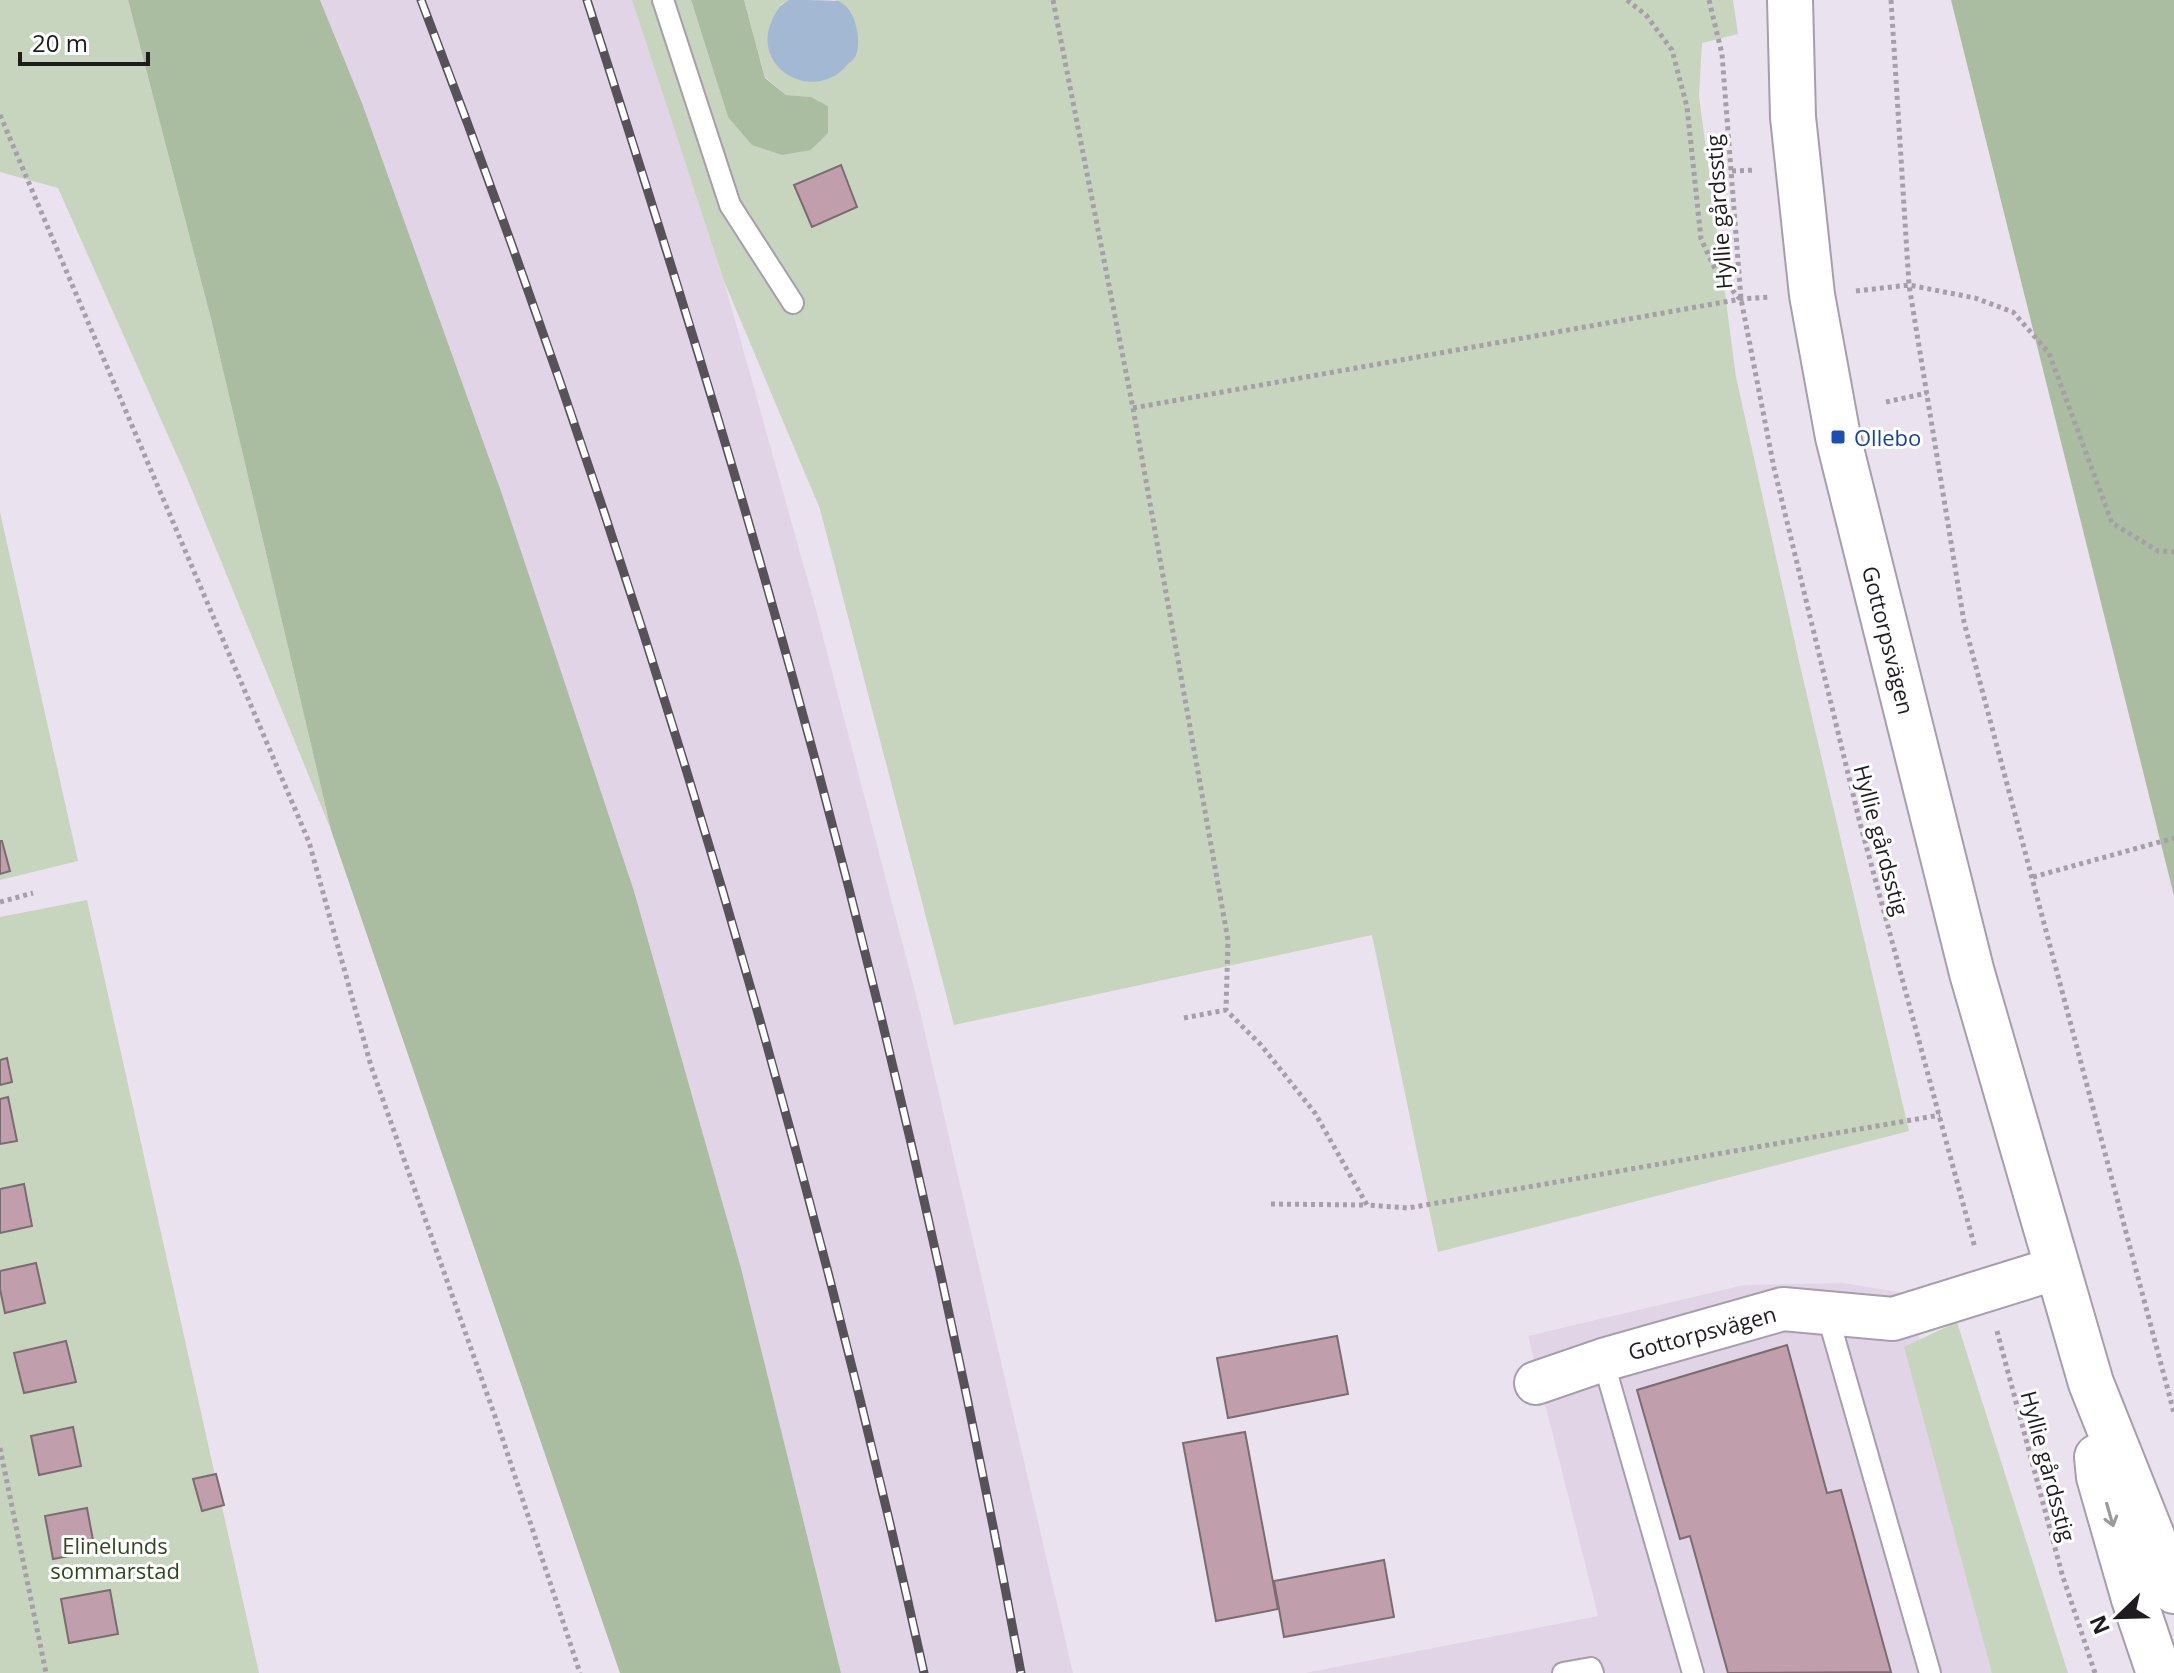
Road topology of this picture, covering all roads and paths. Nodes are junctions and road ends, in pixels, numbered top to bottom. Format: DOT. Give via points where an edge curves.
graph roads {
  1 [pos="663,0"];
  2 [pos="1053,0"];
  3 [pos="1627,0"];
  4 [pos="1709,0"];
  5 [pos="1790,0"];
  6 [pos="1891,0"];
  7 [pos="0,115"];
  8 [pos="1758,169"];
  9 [pos="1732,171"];
  10 [pos="1909,285"];
  11 [pos="1741,299"];
  12 [pos="793,303"];
  13 [pos="1927,393"];
  14 [pos="1886,402"];
  15 [pos="1133,408"];
  16 [pos="2174,552"];
  17 [pos="2174,838"];
  18 [pos="2033,877"];
  19 [pos="33,893"];
  20 [pos="0,902"];
  21 [pos="1226,1010"];
  22 [pos="1184,1018"];
  23 [pos="1940,1115"];
  24 [pos="1271,1204"];
  25 [pos="1367,1205"];
  26 [pos="2057,1268"];
  27 [pos="1987,1290"];
  28 [pos="1827,1313"];
  29 [pos="1603,1360"];
  30 [pos="1536,1383"];
  31 [pos="2091,1383"];
  32 [pos="2174,1413"];
  33 [pos="0,1448"];
  34 [pos="2174,1591"];
  35 [pos="46,1673"];
  36 [pos="580,1673"];
  37 [pos="1563,1673"];
  38 [pos="1593,1673"];
  39 [pos="1693,1673"];
  40 [pos="1930,1673"];
  41 [pos="2095,1673"];
  42 [pos="2159,1673"];
  1 -- 12 [label="lane" via="730,205"];
  2 -- 15 [label="path"];
  3 -- 11 [label="path" via="1646,15 1672,50 1687,107 1701,239 1717,273"];
  4 -- 9 [label="path, Hyllie gårdsstig" via="1722,54"];
  5 -- 26 [label="street, Gottorpsvägen" via="1793,117 1812,295 1838,437 1972,973"];
  6 -- 10 [label="path"];
  7 -- 36 [label="path" via="309,842 371,1066"];
  8 -- 9 [label="path"];
  9 -- 11 [label="path, Hyllie gårdsstig"];
  10 -- 13 [label="path"];
  10 -- 16 [label="path" via="1975,298 2013,312 2049,353 2112,523 2158,551"];
  11 -- 15 [label="path"];
  11 -- 23 [label="path, Hyllie gårdsstig" via="1774,468 1860,823"];
  13 -- 14 [label="path"];
  13 -- 18 [label="path" via="1964,622"];
  15 -- 21 [label="path" via="1228,940"];
  17 -- 18 [label="path"];
  18 -- 32 [label="path"];
  19 -- 20 [label="path"];
  21 -- 22 [label="path"];
  21 -- 25 [label="path" via="1315,1113"];
  23 -- 25 [label="path" via="1408,1208"];
  23 -- 27 [label="path, Hyllie gårdsstig"];
  24 -- 25 [label="path"];
  26 -- 27 [label="street, Gottorpsvägen"];
  26 -- 31 [label="street, Gottorpsvägen"];
  27 -- 28 [label="street, Gottorpsvägen" via="1893,1319"];
  27 -- 41 [label="path, Hyllie gårdsstig" via="2062,1574"];
  28 -- 29 [label="street, Gottorpsvägen" via="1783,1309"];
  28 -- 40 [label="lane"];
  29 -- 30 [label="street, Gottorpsvägen"];
  29 -- 39 [label="lane"];
  31 -- 34 [label="street, Gottorpsvägen"];
  31 -- 42 [label="street, Gottorpsvägen, one-way" via="2099,1477"];
  33 -- 35 [label="path"];
  37 -- 38 [label="lane" via="1591,1668"];
}
